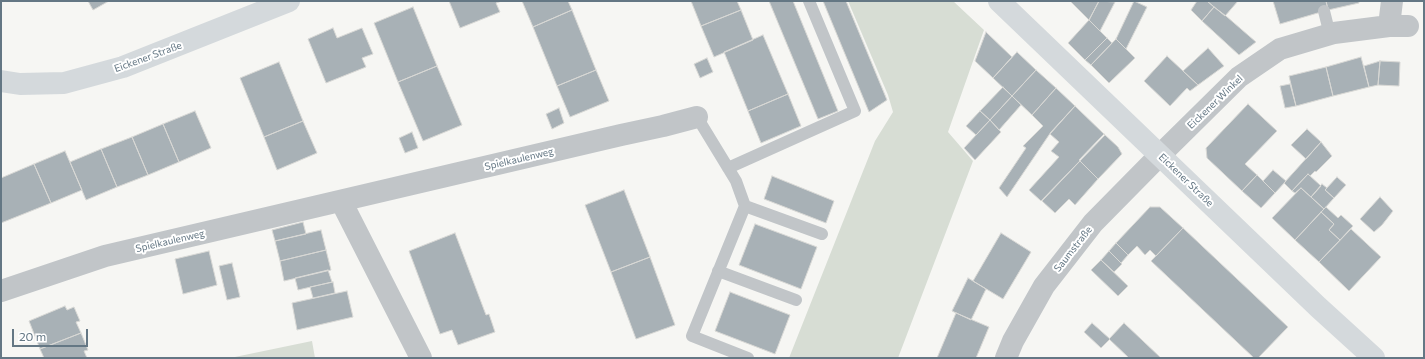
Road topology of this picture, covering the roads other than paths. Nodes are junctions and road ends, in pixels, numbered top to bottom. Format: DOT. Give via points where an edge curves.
graph roads {
  1 [pos="289,1"];
  2 [pos="809,1"];
  3 [pos="999,1"];
  4 [pos="1392,1"];
  5 [pos="1324,12"];
  6 [pos="1330,34"];
  7 [pos="1,81"];
  8 [pos="697,117"];
  9 [pos="1160,154"];
  10 [pos="728,168"];
  11 [pos="341,201"];
  12 [pos="745,206"];
  13 [pos="822,234"];
  14 [pos="718,271"];
  15 [pos="1,291"];
  16 [pos="796,300"];
  17 [pos="421,358"];
  18 [pos="748,358"];
  19 [pos="1006,358"];
  20 [pos="1374,358"];
  1 -- 7 [label="street, Eickener Straße" via="123,67 64,83 20,84"];
  2 -- 10 [label="lane" via="855,111"];
  3 -- 9 [label="street, Eickener Straße" via="1076,77"];
  4 -- 6 [label="street, Eickener Winkel" via="1399,26"];
  5 -- 6 [label="lane"];
  6 -- 9 [label="street, Eickener Winkel" via="1280,49 1239,77"];
  8 -- 10 [label="lane"];
  8 -- 11 [label="street, Spielkaulenweg"];
  9 -- 19 [label="street, Saumstraße" via="1094,223 1044,286"];
  9 -- 20 [label="street, Eickener Straße"];
  10 -- 12 [label="lane"];
  11 -- 15 [label="street, Spielkaulenweg" via="105,256"];
  11 -- 17 [label="street"];
  12 -- 13 [label="lane"];
  12 -- 14 [label="lane"];
  14 -- 16 [label="lane"];
  14 -- 18 [label="lane" via="692,336"];
}
